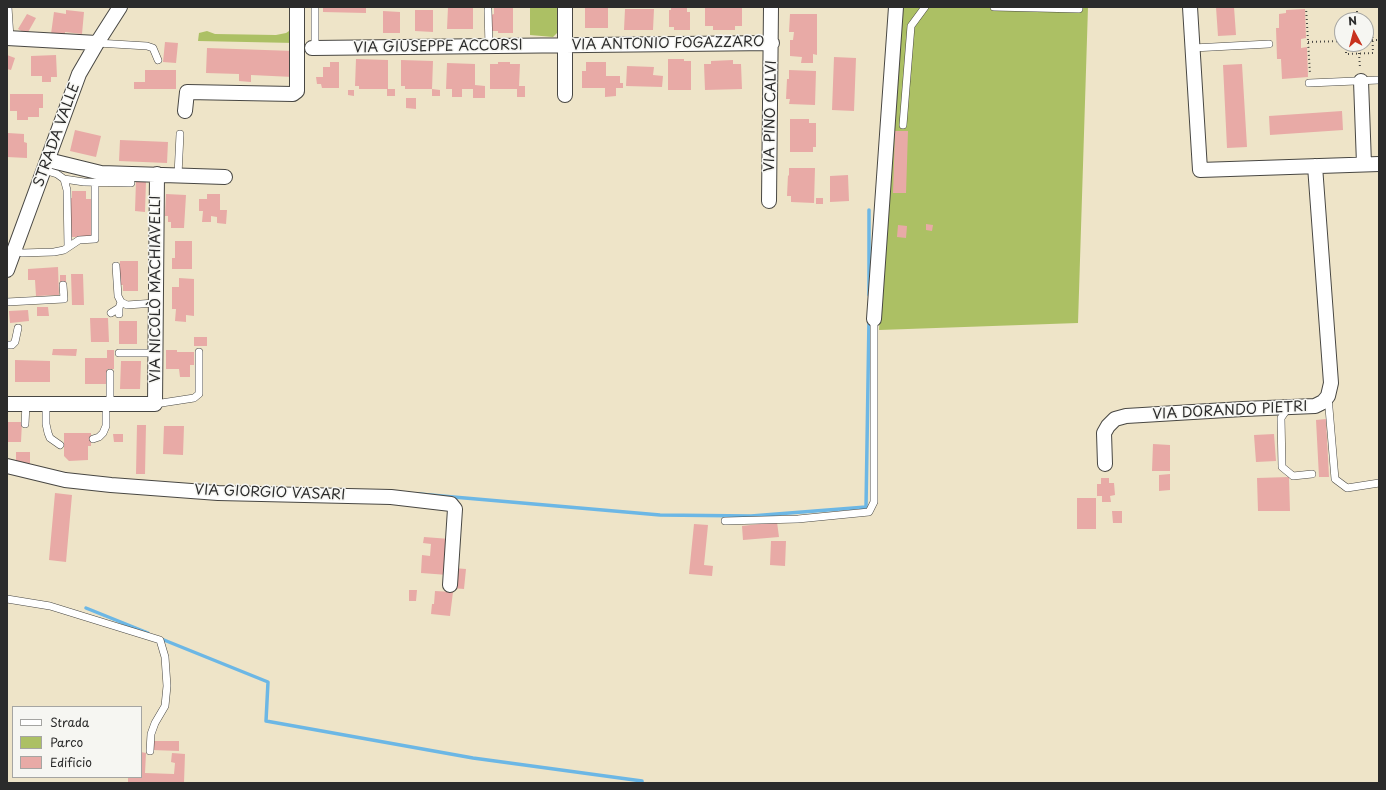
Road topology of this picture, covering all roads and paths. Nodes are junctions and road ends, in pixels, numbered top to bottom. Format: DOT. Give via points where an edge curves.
graph roads {
  1 [pos="8,7"];
  2 [pos="120,7"];
  3 [pos="297,7"];
  4 [pos="315,7"];
  5 [pos="565,7"];
  6 [pos="772,7"];
  7 [pos="896,7"];
  8 [pos="925,7"];
  9 [pos="994,7"];
  10 [pos="1079,7"];
  11 [pos="1190,7"];
  12 [pos="1306,7"];
  13 [pos="488,10"];
  14 [pos="9,38"];
  15 [pos="1334,41"];
  16 [pos="1308,42"];
  17 [pos="97,43"];
  18 [pos="772,43"];
  19 [pos="1269,44"];
  20 [pos="565,45"];
  21 [pos="489,46"];
  22 [pos="313,48"];
  23 [pos="1193,48"];
  24 [pos="1346,52"];
  25 [pos="1373,52"];
  26 [pos="1359,54"];
  27 [pos="158,60"];
  28 [pos="1379,80"];
  29 [pos="1360,81"];
  30 [pos="1310,83"];
  31 [pos="565,95"];
  32 [pos="185,111"];
  33 [pos="903,125"];
  34 [pos="180,134"];
  35 [pos="1364,164"];
  36 [pos="1379,164"];
  37 [pos="46,165"];
  38 [pos="1315,166"];
  39 [pos="156,174"];
  40 [pos="178,175"];
  41 [pos="225,177"];
  42 [pos="64,179"];
  43 [pos="95,182"];
  44 [pos="131,183"];
  45 [pos="769,201"];
  46 [pos="68,248"];
  47 [pos="15,250"];
  48 [pos="116,266"];
  49 [pos="7,270"];
  50 [pos="63,285"];
  51 [pos="7,302"];
  52 [pos="155,304"];
  53 [pos="120,308"];
  54 [pos="111,313"];
  55 [pos="874,319"];
  56 [pos="18,328"];
  57 [pos="7,345"];
  58 [pos="200,352"];
  59 [pos="119,353"];
  60 [pos="155,353"];
  61 [pos="110,373"];
  62 [pos="1328,396"];
  63 [pos="7,404"];
  64 [pos="26,404"];
  65 [pos="155,404"];
  66 [pos="1288,407"];
  67 [pos="46,409"];
  68 [pos="106,411"];
  69 [pos="25,424"];
  70 [pos="93,439"];
  71 [pos="60,445"];
  72 [pos="1105,464"];
  73 [pos="7,466"];
  74 [pos="1312,474"];
  75 [pos="1379,483"];
  76 [pos="725,521"];
  77 [pos="450,585"];
  78 [pos="7,599"];
  79 [pos="150,752"];
  1 -- 14 [label="lane"];
  2 -- 17 [label="street, STRADA VALLE"];
  3 -- 32 [label="street" via="297,91 293,94 187,92"];
  4 -- 22 [label="lane"];
  5 -- 20 [label="street"];
  6 -- 18 [label="street, VIA PINO CALVI"];
  7 -- 55 [label="street"];
  8 -- 33 [label="lane" via="911,26"];
  9 -- 10 [label="lane"];
  11 -- 23 [label="street"];
  12 -- 16 [label="path"];
  13 -- 21 [label="lane"];
  14 -- 17 [label="street"];
  15 -- 16 [label="path"];
  16 -- 30 [label="path"];
  17 -- 27 [label="lane" via="147,46 152,48"];
  17 -- 37 [label="street, STRADA VALLE" via="79,74"];
  18 -- 20 [label="street, VIA ANTONIO FOGAZZARO"];
  18 -- 45 [label="street, VIA PINO CALVI"];
  19 -- 23 [label="lane"];
  20 -- 21 [label="street, VIA GIUSEPPE ACCORSI"];
  20 -- 31 [label="street"];
  21 -- 22 [label="street, VIA GIUSEPPE ACCORSI"];
  23 -- 38 [label="street" via="1200,170"];
  24 -- 26 [label="path"];
  25 -- 26 [label="path"];
  26 -- 29 [label="path"];
  28 -- 29 [label="lane"];
  29 -- 30 [label="lane"];
  29 -- 35 [label="street"];
  34 -- 40 [label="lane"];
  35 -- 36 [label="street"];
  35 -- 38 [label="street"];
  37 -- 39 [label="street" via="101,172"];
  37 -- 42 [label="lane"];
  37 -- 47 [label="street, STRADA VALLE"];
  38 -- 62 [label="street" via="1332,383"];
  39 -- 40 [label="street"];
  39 -- 52 [label="street, VIA NICOLÒ MACHIAVELLI"];
  40 -- 41 [label="street"];
  42 -- 43 [label="lane"];
  42 -- 46 [label="lane"];
  43 -- 44 [label="lane"];
  43 -- 46 [label="lane" via="95,239 79,240"];
  46 -- 47 [label="lane" via="54,252 22,253"];
  47 -- 49 [label="street, STRADA VALLE"];
  48 -- 53 [label="lane"];
  50 -- 51 [label="lane" via="64,299"];
  52 -- 53 [label="lane" via="127,305"];
  52 -- 60 [label="street, VIA NICOLÒ MACHIAVELLI"];
  53 -- 54 [label="lane"];
  55 -- 76 [label="lane" via="874,502 868,512 798,519"];
  56 -- 57 [label="lane" via="15,342"];
  58 -- 65 [label="lane, VIA NICOLÒ MACHIAVELLI" via="199,394 194,398"];
  59 -- 60 [label="lane"];
  60 -- 65 [label="street, VIA NICOLÒ MACHIAVELLI"];
  61 -- 68 [label="lane"];
  62 -- 66 [label="street, VIA DORANDO PIETRI" via="1315,406"];
  62 -- 75 [label="lane" via="1335,479 1347,488"];
  63 -- 64 [label="street, VIA NICOLÒ MACHIAVELLI"];
  64 -- 67 [label="street, VIA NICOLÒ MACHIAVELLI"];
  64 -- 69 [label="lane"];
  65 -- 68 [label="street, VIA NICOLÒ MACHIAVELLI"];
  66 -- 72 [label="street, VIA DORANDO PIETRI" via="1126,416 1115,420 1104,433"];
  66 -- 74 [label="lane" via="1281,418 1282,466 1293,476"];
  67 -- 68 [label="street, VIA NICOLÒ MACHIAVELLI"];
  67 -- 71 [label="lane" via="48,433 50,438"];
  68 -- 70 [label="lane" via="106,426 103,433"];
  73 -- 77 [label="street, VIA GIORGIO VASARI" via="64,485 111,485 218,493 391,497 451,504 455,509"];
  78 -- 79 [label="lane" via="50,606 160,640 165,657 167,686 165,706 151,734"];
}
